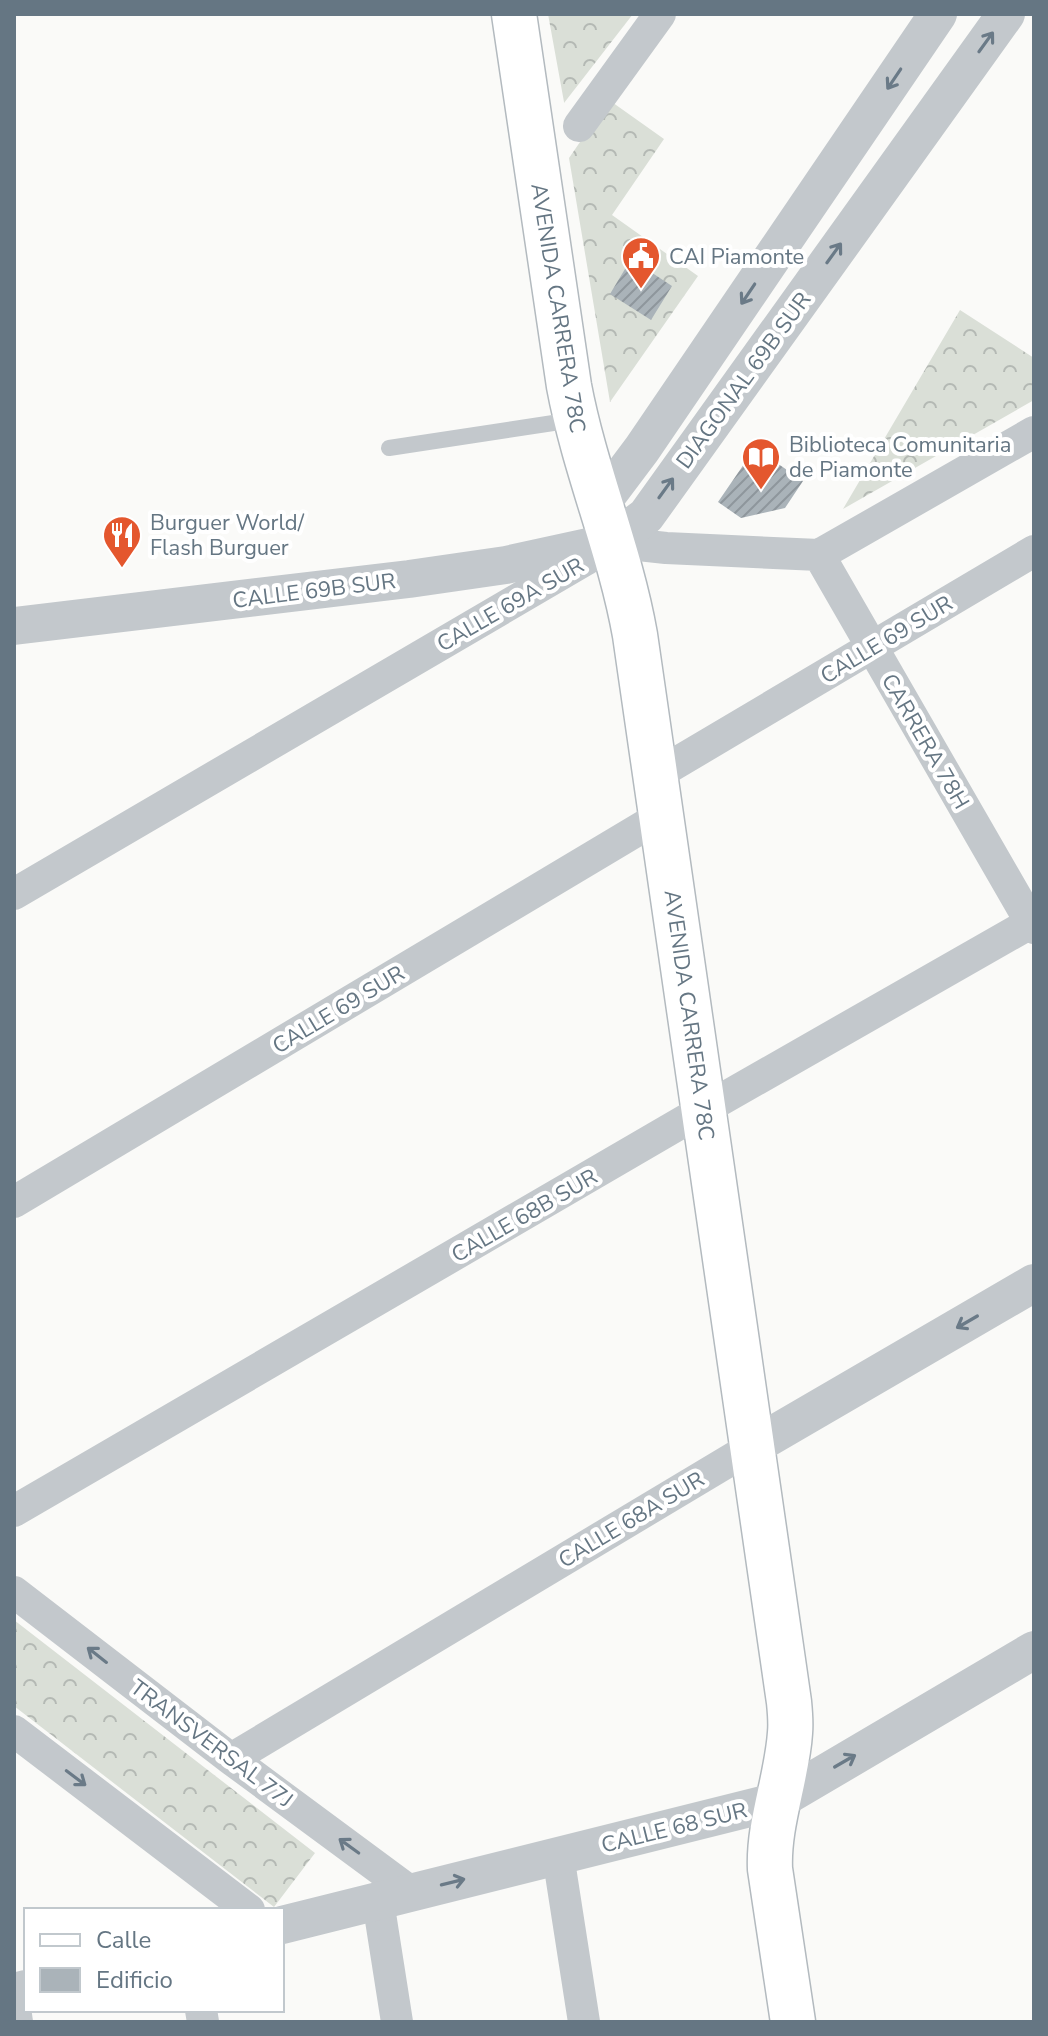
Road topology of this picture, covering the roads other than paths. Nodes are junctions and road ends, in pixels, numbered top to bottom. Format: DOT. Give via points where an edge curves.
graph roads {
  1 [pos="514,14"];
  2 [pos="660,14"];
  3 [pos="938,14"];
  4 [pos="1006,14"];
  5 [pos="579,126"];
  6 [pos="575,419"];
  7 [pos="1034,432"];
  8 [pos="389,448"];
  9 [pos="606,523"];
  10 [pos="1034,551"];
  11 [pos="819,555"];
  12 [pos="14,626"];
  13 [pos="872,647"];
  14 [pos="658,796"];
  15 [pos="14,894"];
  16 [pos="1033,924"];
  17 [pos="703,1110"];
  18 [pos="14,1202"];
  19 [pos="1034,1283"];
  20 [pos="752,1447"];
  21 [pos="14,1511"];
  22 [pos="14,1592"];
  23 [pos="1034,1650"];
  24 [pos="14,1731"];
  25 [pos="231,1759"];
  26 [pos="778,1801"];
  27 [pos="558,1855"];
  28 [pos="394,1897"];
  29 [pos="246,1908"];
  30 [pos="284,1924"];
  31 [pos="14,2001"];
  32 [pos="17,2022"];
  33 [pos="397,2022"];
  34 [pos="584,2022"];
  35 [pos="793,2022"];
  1 -- 6 [label="main road, AVENIDA CARRERA 78C"];
  2 -- 5 [label="street"];
  3 -- 9 [label="street, DIAGONAL 69B SUR, one-way" via="642,449"];
  9 -- 4 [label="street, DIAGONAL 69B SUR, one-way" via="646,516"];
  6 -- 8 [label="lane"];
  6 -- 9 [label="main road, AVENIDA CARRERA 78C"];
  7 -- 11 [label="street"];
  9 -- 11 [label="street" via="666,548"];
  9 -- 12 [label="street, CALLE 69B SUR" via="519,563"];
  9 -- 14 [label="main road, AVENIDA CARRERA 78C" via="630,607"];
  9 -- 15 [label="street, CALLE 69A SUR" via="585,560"];
  10 -- 13 [label="street, CALLE 69 SUR"];
  11 -- 13 [label="street, CARRERA 78H"];
  13 -- 14 [label="street, CALLE 69 SUR"];
  13 -- 16 [label="street, CARRERA 78H"];
  14 -- 17 [label="main road, AVENIDA CARRERA 78C"];
  14 -- 18 [label="street, CALLE 69 SUR"];
  16 -- 17 [label="street, CALLE 68B SUR"];
  17 -- 20 [label="main road, AVENIDA CARRERA 78C"];
  17 -- 21 [label="street, CALLE 68B SUR"];
  19 -- 20 [label="street, CALLE 68A SUR, one-way"];
  20 -- 25 [label="street, CALLE 68A SUR"];
  20 -- 26 [label="main road, AVENIDA CARRERA 78C" via="789,1702 791,1731"];
  25 -- 22 [label="street, TRANSVERSAL 77J, one-way"];
  26 -- 23 [label="street, CALLE 68 SUR, one-way"];
  24 -- 29 [label="street, one-way"];
  28 -- 25 [label="street, TRANSVERSAL 77J, one-way"];
  26 -- 27 [label="street, CALLE 68 SUR"];
  26 -- 35 [label="main road, AVENIDA CARRERA 78C" via="770,1869"];
  28 -- 27 [label="street, CALLE 68 SUR, one-way"];
  27 -- 34 [label="street"];
  28 -- 30 [label="street, CALLE 68 SUR"];
  28 -- 33 [label="street"];
  31 -- 32 [label="street"];
}
